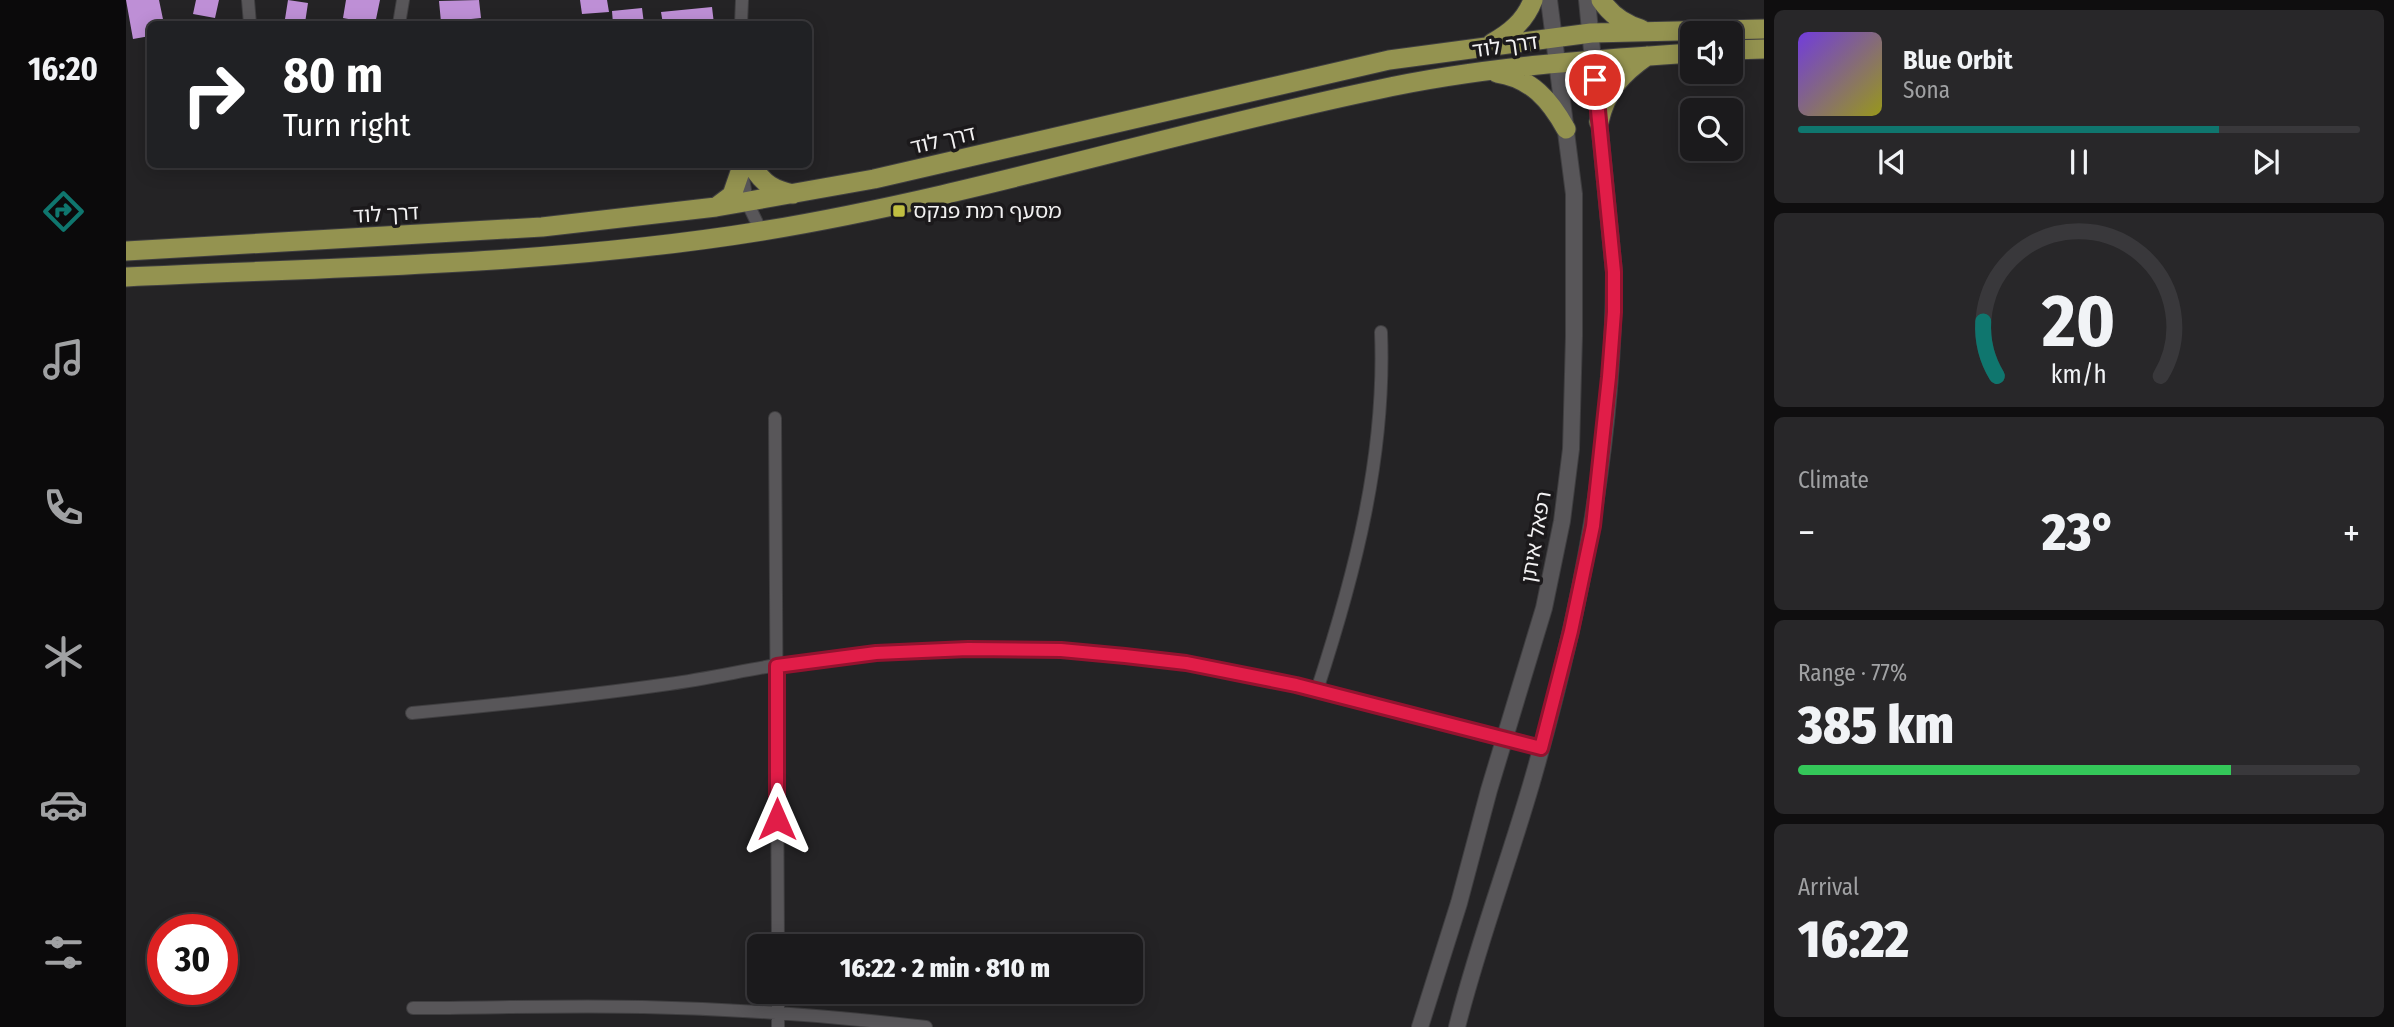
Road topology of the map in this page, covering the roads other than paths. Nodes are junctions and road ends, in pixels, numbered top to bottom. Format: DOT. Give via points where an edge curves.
graph roads {
  1 [pos="248,0"];
  2 [pos="403,0"];
  3 [pos="742,0"];
  4 [pos="1533,0"];
  5 [pos="1549,0"];
  6 [pos="1587,0"];
  7 [pos="1601,0"];
  8 [pos="250,21"];
  9 [pos="400,21"];
  10 [pos="741,21"];
  11 [pos="1764,29"];
  12 [pos="1652,32"];
  13 [pos="1591,33"];
  14 [pos="1553,37"];
  15 [pos="1488,46"];
  16 [pos="1743,50"];
  17 [pos="1764,50"];
  18 [pos="1680,54"];
  19 [pos="1647,56"];
  20 [pos="1593,60"];
  21 [pos="1556,62"];
  22 [pos="1483,71"];
  23 [pos="1599,122"];
  24 [pos="1566,129"];
  25 [pos="746,168"];
  26 [pos="747,168"];
  27 [pos="748,168"];
  28 [pos="794,194"];
  29 [pos="754,201"];
  30 [pos="716,207"];
  31 [pos="761,231"];
  32 [pos="126,251"];
  33 [pos="126,277"];
  34 [pos="1381,332"];
  35 [pos="775,418"];
  36 [pos="777,666"];
  37 [pos="1317,690"];
  38 [pos="412,713"];
  39 [pos="1504,738"];
  40 [pos="1541,748"];
  41 [pos="778,934"];
  42 [pos="778,1004"];
  43 [pos="413,1008"];
  44 [pos="778,1012"];
  45 [pos="778,1027"];
  46 [pos="926,1027"];
  47 [pos="1420,1027"];
  48 [pos="1457,1027"];
  1 -- 8 [label="street"];
  2 -- 9 [label="street"];
  3 -- 10 [label="street"];
  4 -- 15 [label="main road" via="1521,22"];
  5 -- 14 [label="main road, רפאל איתן"];
  6 -- 13 [label="main road"];
  7 -- 12 [label="main road" via="1627,25"];
  11 -- 12 [label="main road, דרך לוד"];
  12 -- 13 [label="main road, דרך לוד"];
  13 -- 14 [label="main road, דרך לוד"];
  13 -- 20 [label="main road"];
  14 -- 15 [label="main road, דרך לוד"];
  14 -- 21 [label="main road, רפאל איתן"];
  15 -- 28 [label="main road, דרך לוד" via="1389,60"];
  16 -- 17 [label="main road"];
  18 -- 19 [label="main road, דרך לוד"];
  19 -- 20 [label="main road, דרך לוד"];
  19 -- 23 [label="main road" via="1618,78"];
  20 -- 21 [label="main road, דרך לוד"];
  20 -- 23 [label="main road"];
  21 -- 22 [label="main road, דרך לוד"];
  21 -- 24 [label="main road, רפאל איתן"];
  22 -- 24 [label="main road" via="1513,75 1531,85 1544,95"];
  22 -- 31 [label="main road, דרך לוד" via="1379,89 919,201"];
  23 -- 40 [label="main road" via="1614,272 1603,449 1593,526"];
  24 -- 39 [label="main road, רפאל איתן" via="1574,194 1570,449 1562,521 1544,608"];
  25 -- 30 [label="main road" via="732,195"];
  26 -- 29 [label="street"];
  27 -- 28 [label="main road" via="771,187"];
  28 -- 29 [label="main road, דרך לוד"];
  29 -- 30 [label="main road, דרך לוד"];
  29 -- 31 [label="street"];
  30 -- 32 [label="main road, דרך לוד" via="542,227"];
  31 -- 33 [label="main road, דרך לוד" via="585,254"];
  34 -- 37 [label="street" via="1383,375 1364,522 1346,601"];
  35 -- 36 [label="street"];
  36 -- 37 [label="street" via="912,651 1061,650 1186,663"];
  36 -- 38 [label="street" via="527,703"];
  36 -- 41 [label="street"];
  37 -- 39 [label="street"];
  39 -- 40 [label="street"];
  39 -- 47 [label="main road, רפאל איתן"];
  40 -- 48 [label="main road"];
  42 -- 44 [label="street"];
  43 -- 44 [label="street" via="640,1006"];
  44 -- 45 [label="street"];
  44 -- 46 [label="street"];
}
